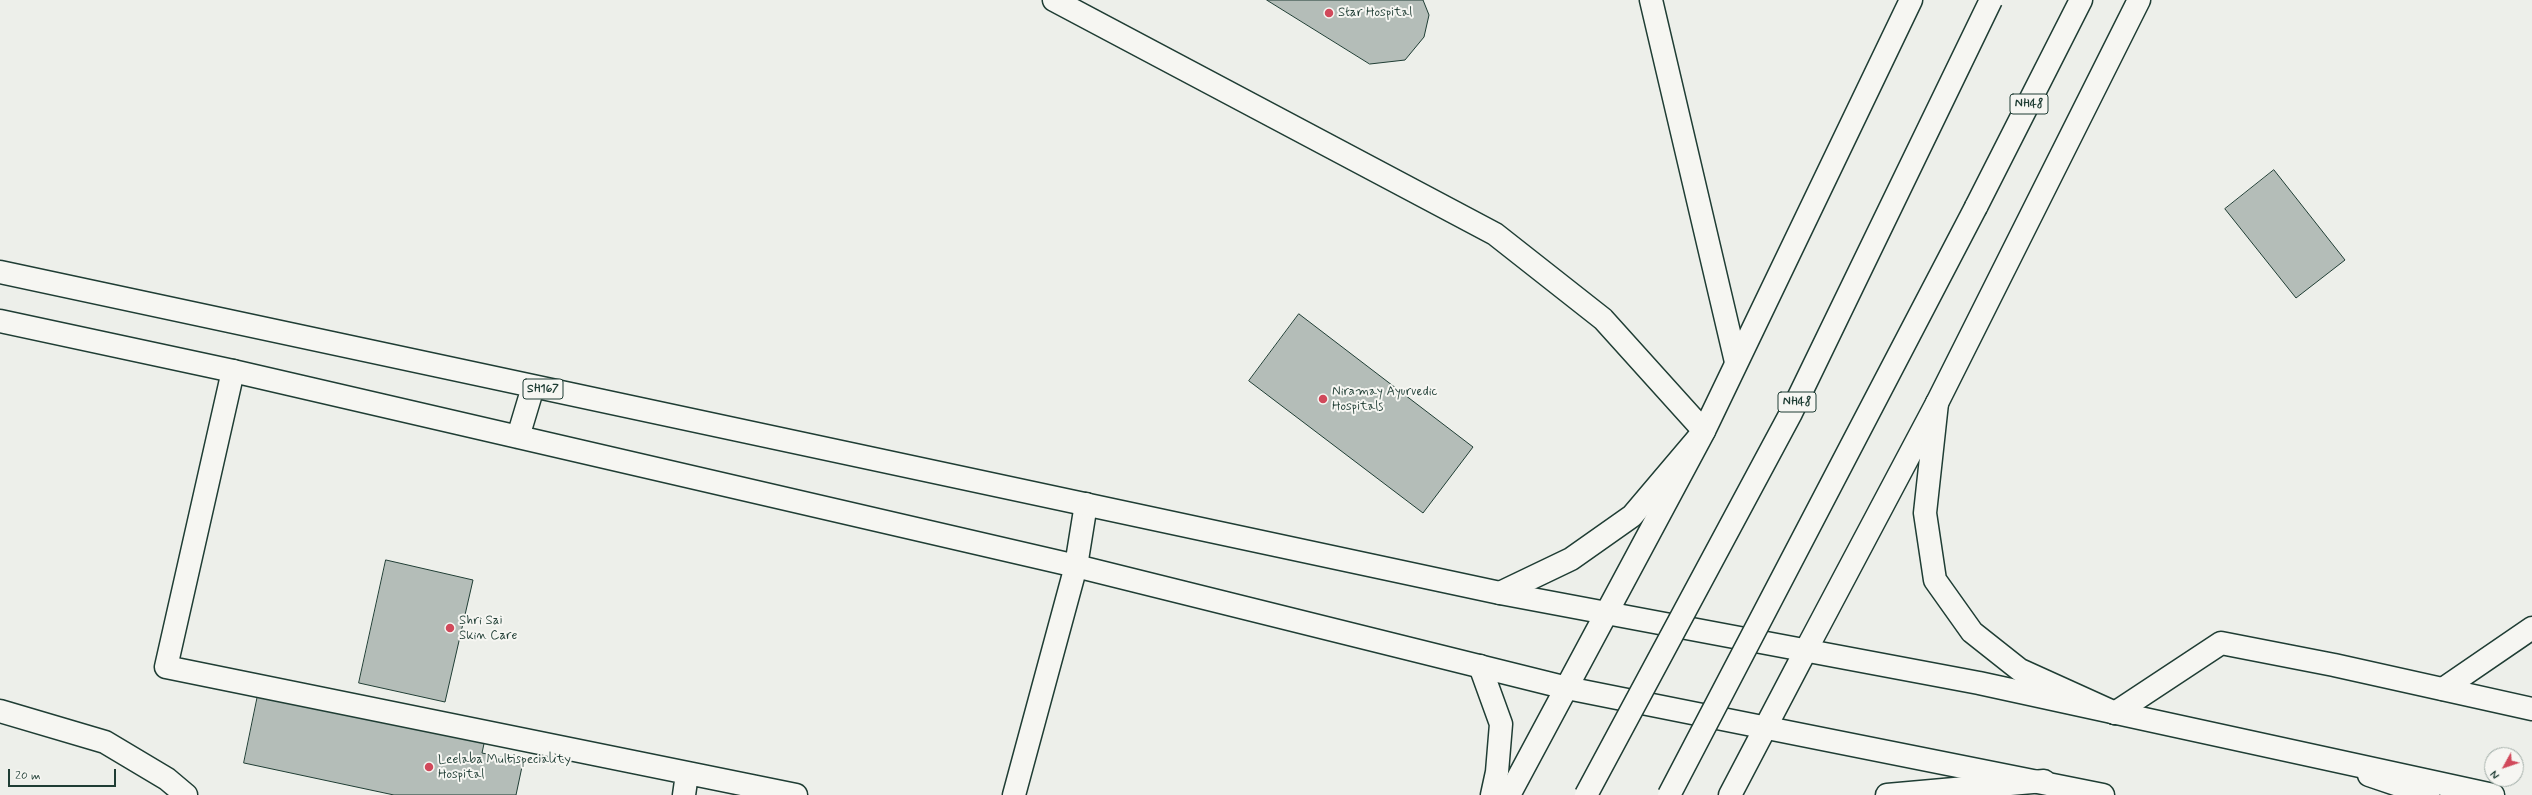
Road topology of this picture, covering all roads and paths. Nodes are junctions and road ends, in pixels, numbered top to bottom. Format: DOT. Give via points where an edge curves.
graph roads {
  1 [pos="1054,0"];
  2 [pos="1651,0"];
  3 [pos="1912,0"];
  4 [pos="1991,0"];
  5 [pos="2082,0"];
  6 [pos="2139,0"];
  7 [pos="0,272"];
  8 [pos="0,321"];
  9 [pos="1736,362"];
  10 [pos="233,370"];
  11 [pos="533,387"];
  12 [pos="1937,403"];
  13 [pos="1704,431"];
  14 [pos="518,437"];
  15 [pos="1086,504"];
  16 [pos="1076,566"];
  17 [pos="1500,593"];
  18 [pos="1607,613"];
  19 [pos="2532,628"];
  20 [pos="1806,650"];
  21 [pos="1480,666"];
  22 [pos="1567,688"];
  23 [pos="2443,689"];
  24 [pos="2532,709"];
  25 [pos="0,711"];
  26 [pos="2115,713"];
  27 [pos="1764,727"];
  28 [pos="2325,758"];
  29 [pos="2044,781"];
  30 [pos="685,785"];
  31 [pos="2092,794"];
  32 [pos="186,795"];
  33 [pos="796,795"];
  34 [pos="1014,795"];
  35 [pos="1492,795"];
  36 [pos="1509,795"];
  37 [pos="1586,795"];
  38 [pos="1669,795"];
  39 [pos="1730,795"];
  40 [pos="1888,795"];
  41 [pos="2428,795"];
  42 [pos="2493,795"];
  1 -- 13 [label="main road" via="1495,234 1604,319"];
  2 -- 9 [label="main road"];
  3 -- 9 [label="main road"];
  4 -- 37 [label="main road, NH48, bridge" via="1791,413"];
  5 -- 38 [label="main road, NH48, bridge"];
  6 -- 12 [label="main road"];
  7 -- 11 [label="main road, SH167"];
  8 -- 10 [label="main road"];
  9 -- 13 [label="main road"];
  10 -- 14 [label="main road"];
  10 -- 30 [label="main road" via="166,667"];
  11 -- 14 [label="main road"];
  11 -- 15 [label="main road, SH167"];
  12 -- 20 [label="main road"];
  12 -- 26 [label="main road" via="1925,513 1935,580 1972,632 2020,670"];
  13 -- 17 [label="main road" via="1632,516 1570,559"];
  13 -- 18 [label="main road"];
  14 -- 16 [label="main road"];
  15 -- 16 [label="main road"];
  15 -- 17 [label="main road"];
  16 -- 21 [label="main road"];
  16 -- 34 [label="main road"];
  17 -- 18 [label="main road"];
  18 -- 20 [label="main road"];
  18 -- 22 [label="main road"];
  19 -- 23 [label="main road"];
  20 -- 26 [label="main road" via="1979,683"];
  20 -- 27 [label="main road"];
  21 -- 22 [label="main road"];
  21 -- 35 [label="main road" via="1501,724 1497,772"];
  22 -- 27 [label="main road"];
  22 -- 36 [label="main road"];
  23 -- 24 [label="main road"];
  23 -- 26 [label="main road" via="2221,643"];
  25 -- 32 [label="main road" via="104,742 167,779"];
  26 -- 28 [label="main road"];
  27 -- 29 [label="main road"];
  27 -- 39 [label="main road"];
  28 -- 41 [label="main road"];
  28 -- 42 [label="main road"];
  29 -- 31 [label="main road"];
  29 -- 40 [label="main road"];
  30 -- 33 [label="main road"];
}
